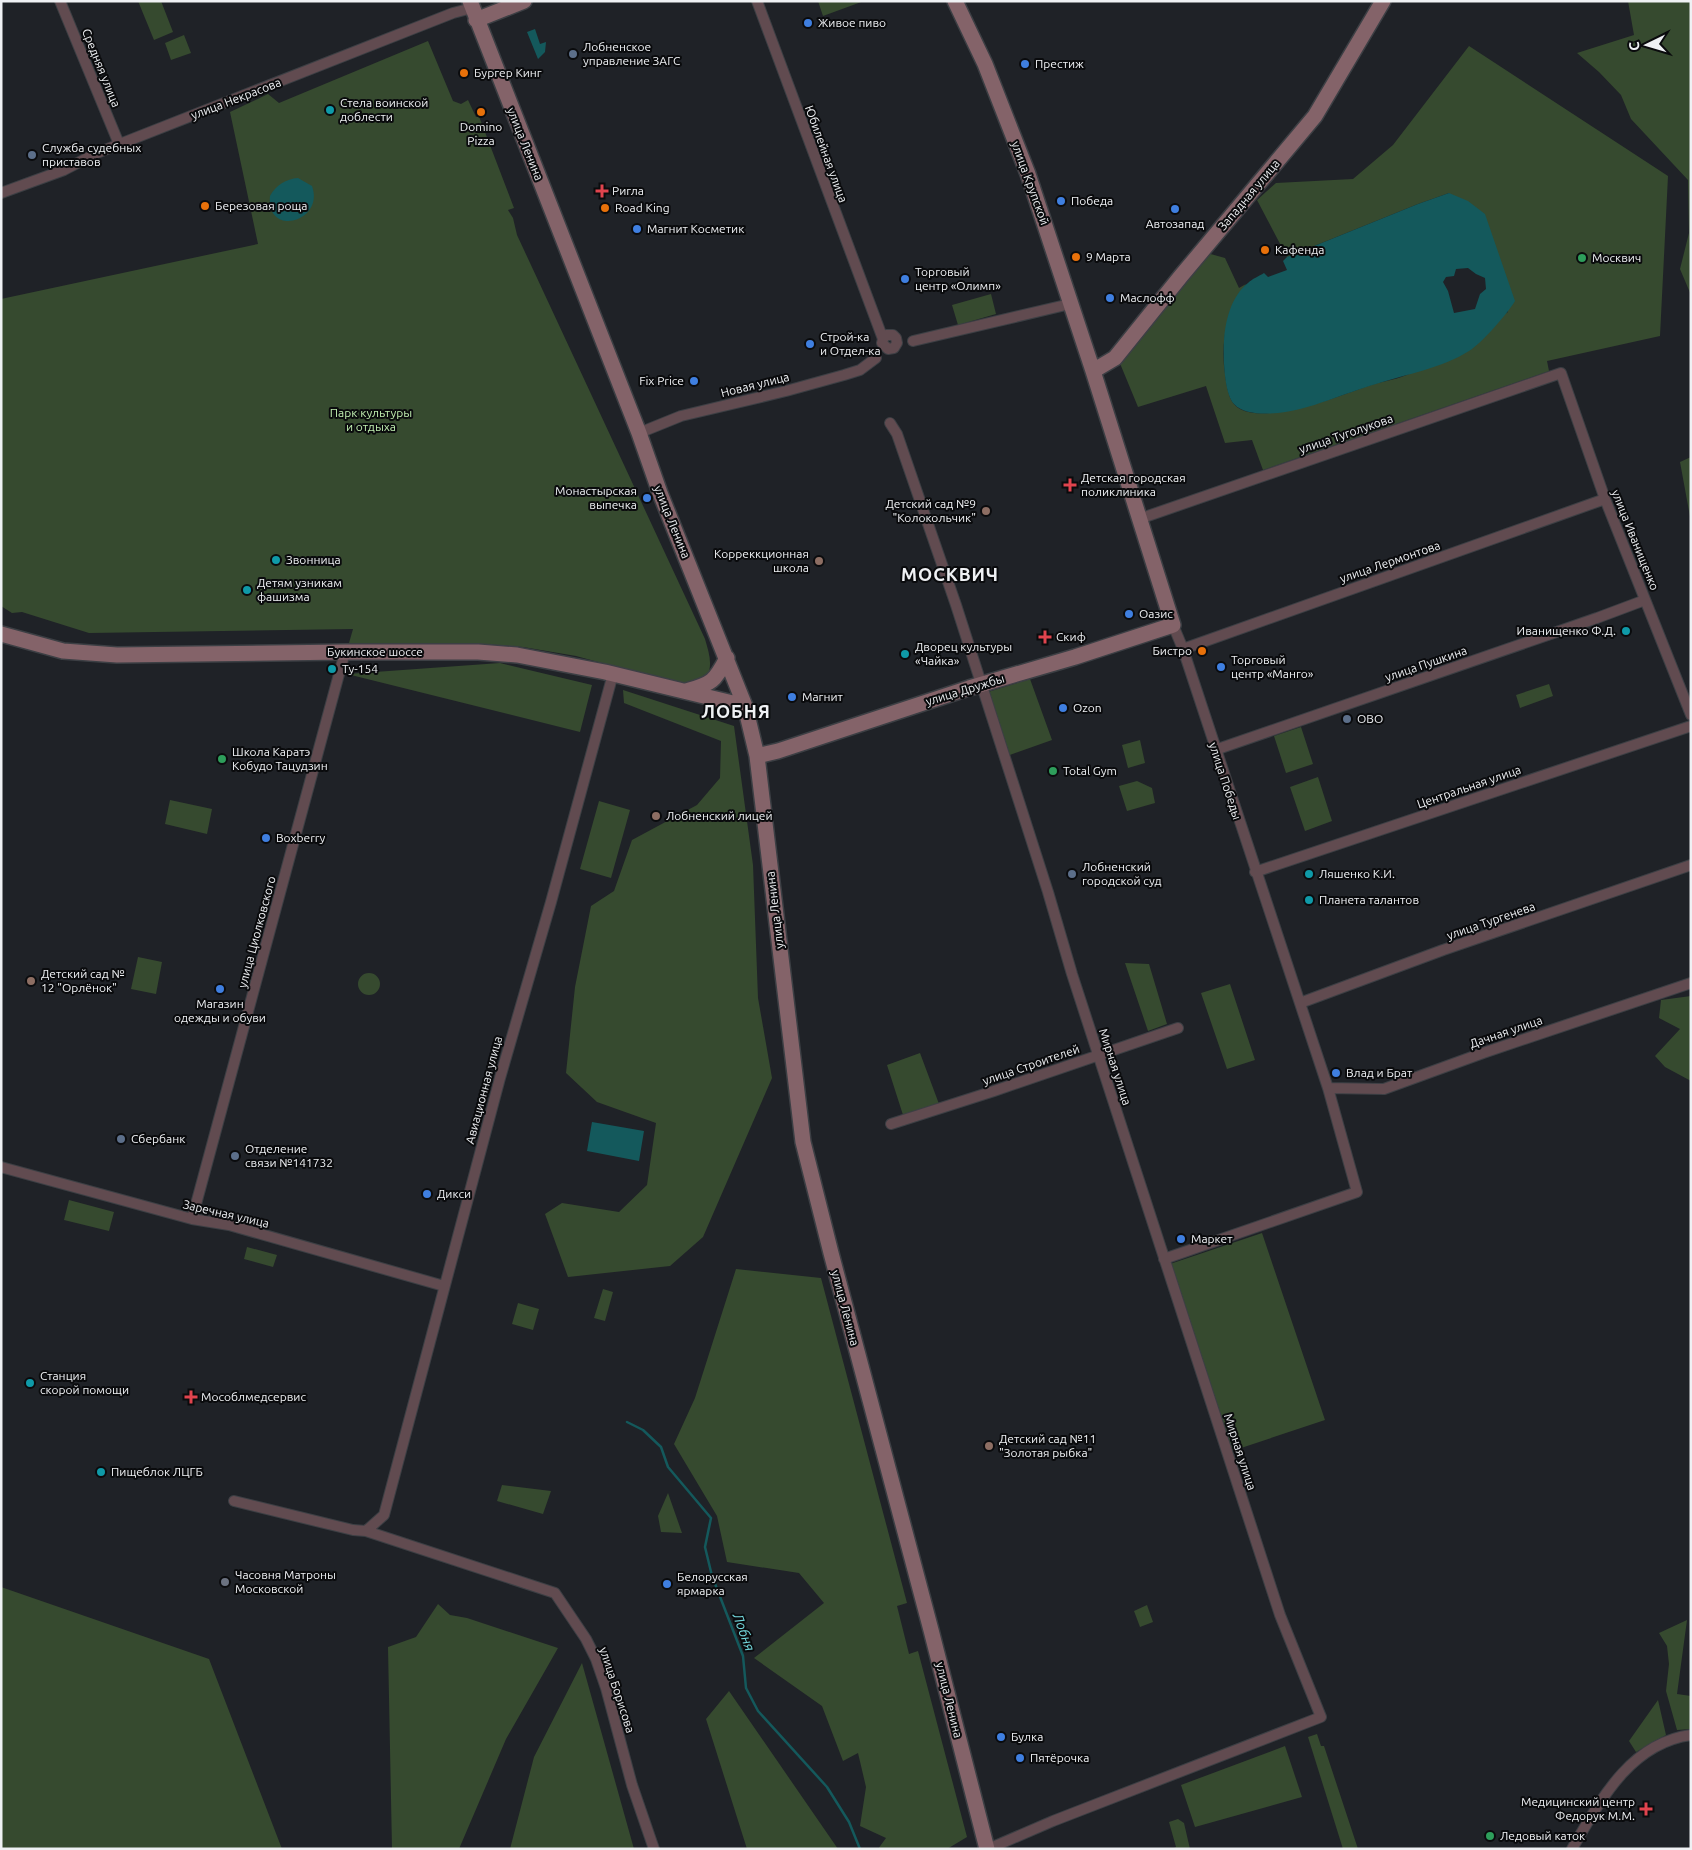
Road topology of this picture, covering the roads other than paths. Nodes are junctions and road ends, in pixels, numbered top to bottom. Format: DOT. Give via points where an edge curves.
graph roads {
  1 [pos="60,1"];
  2 [pos="524,1"];
  3 [pos="757,1"];
  4 [pos="955,1"];
  5 [pos="1383,1"];
  6 [pos="473,10"];
  7 [pos="119,144"];
  8 [pos="1,192"];
  9 [pos="1070,304"];
  10 [pos="890,342"];
  11 [pos="1093,370"];
  12 [pos="1560,373"];
  13 [pos="890,423"];
  14 [pos="639,433"];
  15 [pos="1605,499"];
  16 [pos="1139,519"];
  17 [pos="1645,600"];
  18 [pos="1173,625"];
  19 [pos="1,634"];
  20 [pos="1183,649"];
  21 [pos="345,652"];
  22 [pos="727,658"];
  23 [pos="614,674"];
  24 [pos="981,684"];
  25 [pos="684,691"];
  26 [pos="745,706"];
  27 [pos="1691,715"];
  28 [pos="1691,726"];
  29 [pos="1215,750"];
  30 [pos="757,756"];
  31 [pos="1691,865"];
  32 [pos="1255,872"];
  33 [pos="1691,983"];
  34 [pos="1300,1002"];
  35 [pos="1178,1028"];
  36 [pos="1098,1055"];
  37 [pos="1328,1088"];
  38 [pos="891,1124"];
  39 [pos="1,1167"];
  40 [pos="192,1219"];
  41 [pos="1164,1259"];
  42 [pos="444,1286"];
  43 [pos="234,1501"];
  44 [pos="366,1531"];
  45 [pos="1691,1735"];
  46 [pos="654,1849"];
  47 [pos="988,1849"];
  48 [pos="1572,1849"];
  1 -- 7 [label="street, Средняя улица"];
  2 -- 6 [label="street, улица Некрасова"];
  3 -- 10 [label="street, Юбилейная улица" via="872,315"];
  4 -- 9 [label="street, улица Крупской" via="985,64 1028,174"];
  5 -- 11 [label="street, Западная улица" via="1315,116 1115,358"];
  6 -- 7 [label="street, улица Некрасова" via="453,13"];
  6 -- 14 [label="street, улица Ленина"];
  7 -- 8 [label="street, улица Некрасова" via="64,170"];
  9 -- 10 [label="street" via="913,341"];
  9 -- 11 [label="street, улица Крупской"];
  10 -- 14 [label="street, Новая улица" via="860,370 681,416"];
  11 -- 16 [label="street, улица Победы"];
  12 -- 15 [label="street, улица Иванищенко"];
  12 -- 16 [label="street, улица Туголукова"];
  13 -- 24 [label="street, Мирная улица" via="897,434"];
  14 -- 22 [label="street, улица Ленина"];
  15 -- 17 [label="street, улица Иванищенко"];
  15 -- 20 [label="street, улица Лермонтова"];
  16 -- 18 [label="street, улица Победы"];
  17 -- 27 [label="street, улица Иванищенко"];
  17 -- 29 [label="street, улица Пушкина"];
  18 -- 20 [label="street, улица Победы"];
  18 -- 24 [label="street, улица Дружбы"];
  19 -- 21 [label="street, Букинское шоссе" via="63,650 117,655"];
  20 -- 29 [label="street, улица Победы"];
  21 -- 23 [label="street, Букинское шоссе" via="517,655"];
  21 -- 40 [label="street, улица Циолковского"];
  22 -- 25 [label="street" via="717,677 703,686"];
  22 -- 26 [label="street, улица Ленина"];
  23 -- 25 [label="street, Букинское шоссе"];
  23 -- 42 [label="street, Авиационная улица"];
  24 -- 30 [label="street, улица Дружбы"];
  24 -- 36 [label="street, Мирная улица"];
  25 -- 26 [label="street, Букинское шоссе"];
  26 -- 30 [label="street, улица Ленина"];
  28 -- 32 [label="street, Центральная улица"];
  29 -- 32 [label="street, улица Победы"];
  30 -- 47 [label="street, улица Ленина" via="803,1142"];
  31 -- 34 [label="street, улица Тургенева"];
  32 -- 34 [label="street, улица Победы"];
  33 -- 37 [label="street, Дачная улица" via="1483,1052 1384,1089"];
  34 -- 37 [label="street, улица Победы"];
  35 -- 36 [label="street, улица Строителей"];
  36 -- 38 [label="street, улица Строителей"];
  36 -- 41 [label="street, Мирная улица"];
  37 -- 41 [label="street, улица Победы" via="1357,1192"];
  39 -- 40 [label="street, Заречная улица"];
  40 -- 42 [label="street, Заречная улица" via="229,1226"];
  41 -- 47 [label="street, Мирная улица" via="1280,1615 1321,1718"];
  42 -- 44 [label="street, Авиационная улица" via="384,1515"];
  43 -- 44 [label="street, улица Борисова"];
  44 -- 46 [label="street, улица Борисова" via="554,1594 596,1659 632,1786"];
  45 -- 48 [label="street" via="1674,1739 1635,1759 1617,1777"];
}
